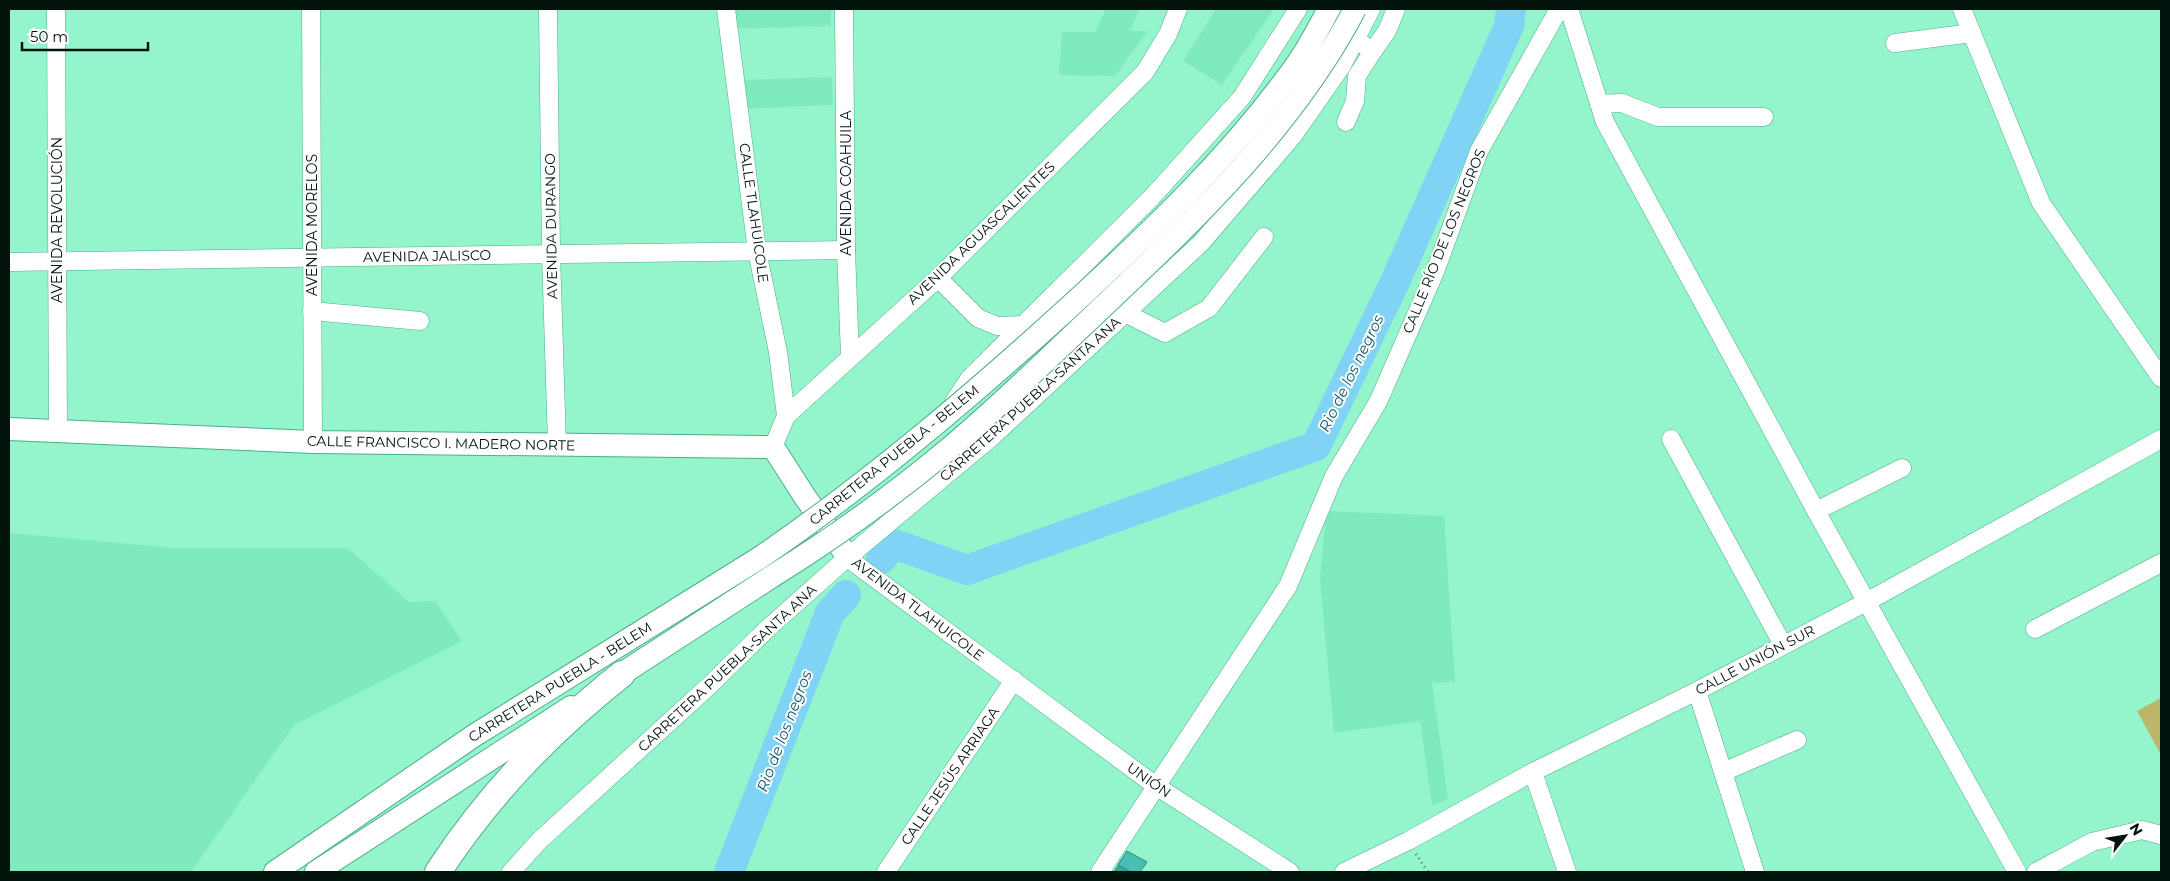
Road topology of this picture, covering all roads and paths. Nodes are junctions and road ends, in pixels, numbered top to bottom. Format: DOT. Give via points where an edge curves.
graph roads {
  1 [pos="56,9"];
  2 [pos="311,9"];
  3 [pos="548,9"];
  4 [pos="726,9"];
  5 [pos="844,9"];
  6 [pos="1178,9"];
  7 [pos="1298,9"];
  8 [pos="1329,9"];
  9 [pos="1351,9"];
  10 [pos="1355,9"];
  11 [pos="1371,9"];
  12 [pos="1396,9"];
  13 [pos="1559,9"];
  14 [pos="1569,9"];
  15 [pos="1962,9"];
  16 [pos="1972,33"];
  17 [pos="1358,36"];
  18 [pos="1894,44"];
  19 [pos="1373,51"];
  20 [pos="1599,104"];
  21 [pos="1764,117"];
  22 [pos="1346,122"];
  23 [pos="1264,237"];
  24 [pos="846,250"];
  25 [pos="757,251"];
  26 [pos="551,254"];
  27 [pos="312,258"];
  28 [pos="9,262"];
  29 [pos="57,262"];
  30 [pos="938,278"];
  31 [pos="312,311"];
  32 [pos="1125,313"];
  33 [pos="420,321"];
  34 [pos="1026,325"];
  35 [pos="850,357"];
  36 [pos="2161,378"];
  37 [pos="786,416"];
  38 [pos="943,418"];
  39 [pos="9,429"];
  40 [pos="58,431"];
  41 [pos="2161,438"];
  42 [pos="1671,439"];
  43 [pos="313,442"];
  44 [pos="557,444"];
  45 [pos="773,447"];
  46 [pos="1902,468"];
  47 [pos="1816,511"];
  48 [pos="848,557"];
  49 [pos="2161,563"];
  50 [pos="1868,601"];
  51 [pos="2035,629"];
  52 [pos="1783,645"];
  53 [pos="622,674"];
  54 [pos="1014,680"];
  55 [pos="1697,691"];
  56 [pos="1797,740"];
  57 [pos="1533,772"];
  58 [pos="1723,772"];
  59 [pos="1156,786"];
  60 [pos="2161,834"];
  61 [pos="274,872"];
  62 [pos="316,872"];
  63 [pos="438,872"];
  64 [pos="511,872"];
  65 [pos="886,872"];
  66 [pos="1100,872"];
  67 [pos="1290,872"];
  68 [pos="1344,872"];
  69 [pos="1567,872"];
  70 [pos="1755,872"];
  71 [pos="2017,872"];
  72 [pos="2036,872"];
  1 -- 29 [label="street, AVENIDA REVOLUCIÓN"];
  2 -- 27 [label="street, AVENIDA MORELOS"];
  3 -- 26 [label="street, AVENIDA DURANGO"];
  4 -- 25 [label="street, CALLE TLAHUICOLE"];
  5 -- 24 [label="street, AVENIDA COAHUILA"];
  6 -- 30 [label="street, AVENIDA AGUASCALIENTES" via="1168,34 1144,72"];
  7 -- 34 [label="street" via="1242,97 1152,197"];
  8 -- 38 [label="main road, CARRETERA PUEBLA - BELEM, bridge" via="1298,62 1254,121 1199,184 1120,260"];
  9 -- 17 [label="street" via="1359,24"];
  10 -- 53 [label="main road, CARRETERA PUEBLA - BELEM, bridge" via="1306,90 1251,160 1142,270 946,452 824,544"];
  11 -- 17 [label="street, CARRETERA PUEBLA-SANTA ANA"];
  12 -- 19 [label="street" via="1387,31"];
  13 -- 59 [label="street, CALLE RÍO DE LOS NEGROS" via="1479,151 1431,280 1378,402 1334,476 1288,586"];
  14 -- 20 [label="street"];
  15 -- 16 [label="street"];
  16 -- 18 [label="street"];
  16 -- 36 [label="street" via="2041,203"];
  17 -- 19 [label="street"];
  17 -- 32 [label="street, CARRETERA PUEBLA-SANTA ANA" via="1292,137 1201,243"];
  19 -- 22 [label="street" via="1357,76 1355,101"];
  20 -- 21 [label="street" via="1622,103 1658,117"];
  20 -- 47 [label="street" via="1605,122"];
  23 -- 32 [label="street" via="1209,308 1165,333"];
  24 -- 25 [label="street, AVENIDA JALISCO"];
  24 -- 35 [label="street, AVENIDA COAHUILA"];
  25 -- 26 [label="street, AVENIDA JALISCO"];
  25 -- 37 [label="street, CALLE TLAHUICOLE" via="778,352"];
  26 -- 27 [label="street, AVENIDA JALISCO"];
  26 -- 44 [label="street, AVENIDA DURANGO"];
  27 -- 29 [label="street, AVENIDA JALISCO"];
  27 -- 31 [label="street, AVENIDA MORELOS"];
  28 -- 29 [label="street, AVENIDA JALISCO"];
  29 -- 40 [label="street, AVENIDA REVOLUCIÓN"];
  30 -- 34 [label="street" via="978,318 997,326"];
  30 -- 35 [label="street, AVENIDA AGUASCALIENTES"];
  31 -- 33 [label="street"];
  31 -- 43 [label="street, AVENIDA MORELOS"];
  32 -- 48 [label="street, CARRETERA PUEBLA-SANTA ANA" via="994,435"];
  34 -- 38 [label="street" via="969,379"];
  35 -- 37 [label="street, AVENIDA AGUASCALIENTES"];
  37 -- 45 [label="street, AVENIDA AGUASCALIENTES"];
  38 -- 61 [label="main road, CARRETERA PUEBLA - BELEM, bridge" via="825,513 761,558 475,735"];
  39 -- 40 [label="main road, CALLE FRANCISCO I. MADERO NORTE"];
  40 -- 43 [label="main road, CALLE FRANCISCO I. MADERO NORTE"];
  41 -- 50 [label="street, CALLE UNIÓN SUR"];
  42 -- 52 [label="street"];
  43 -- 44 [label="main road, CALLE FRANCISCO I. MADERO NORTE"];
  44 -- 45 [label="main road, CALLE FRANCISCO I. MADERO NORTE"];
  45 -- 48 [label="main road, AVENIDA TLAHUICOLE"];
  46 -- 47 [label="street"];
  47 -- 50 [label="street"];
  48 -- 54 [label="street, AVENIDA TLAHUICOLE"];
  48 -- 64 [label="street, CARRETERA PUEBLA-SANTA ANA" via="539,840"];
  49 -- 51 [label="street"];
  50 -- 52 [label="street, CALLE UNIÓN SUR"];
  50 -- 71 [label="street"];
  52 -- 55 [label="street, CALLE UNIÓN SUR"];
  53 -- 62 [label="main road, CARRETERA PUEBLA - BELEM"];
  53 -- 63 [label="highway" via="523,762 495,793"];
  54 -- 59 [label="street, UNIÓN"];
  54 -- 65 [label="street, CALLE JESÚS ARRIAGA"];
  55 -- 57 [label="street, CALLE UNIÓN SUR"];
  55 -- 58 [label="street"];
  56 -- 58 [label="street"];
  57 -- 68 [label="street, CALLE UNIÓN SUR" via="1408,841"];
  57 -- 69 [label="street"];
  58 -- 70 [label="street"];
  59 -- 66 [label="street, CALLE RÍO DE LOS NEGROS"];
  59 -- 67 [label="street, UNIÓN"];
  60 -- 72 [label="street" via="2142,830 2092,842"];
}
